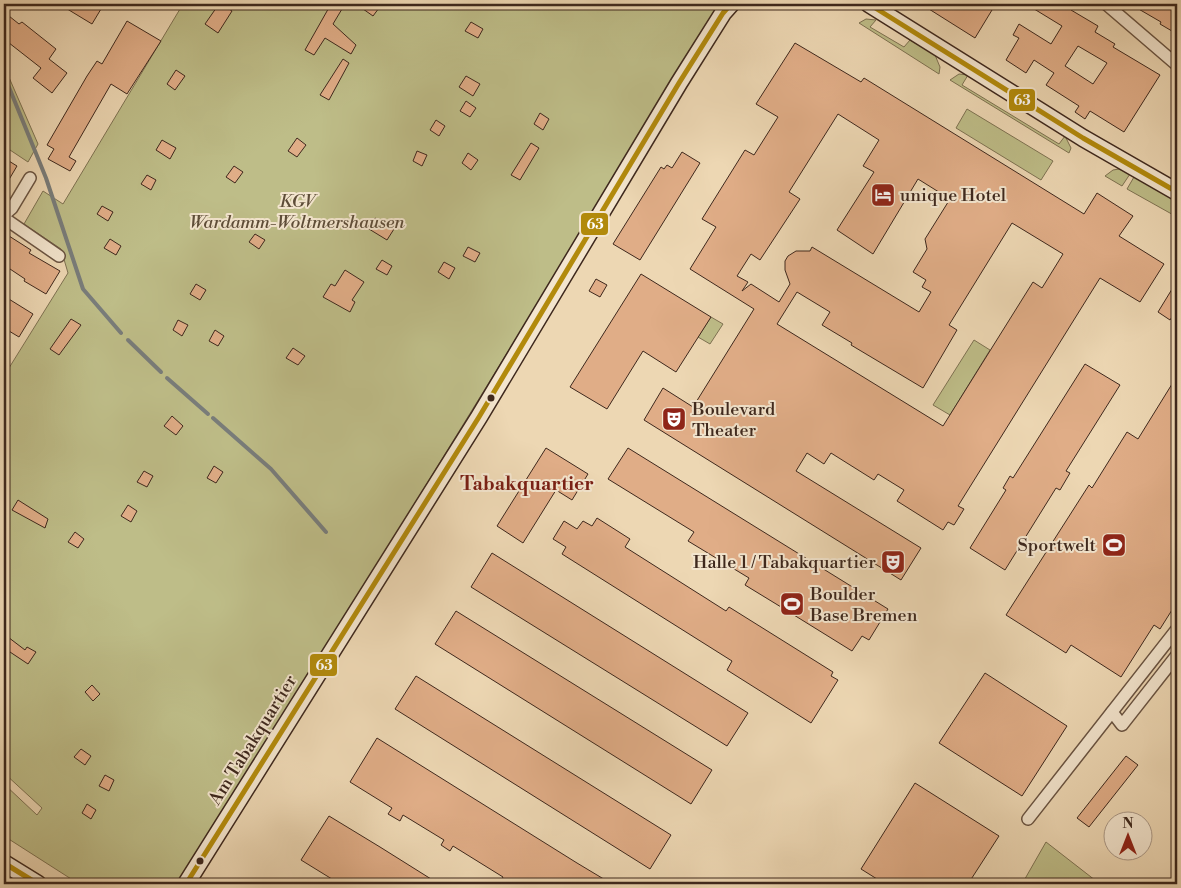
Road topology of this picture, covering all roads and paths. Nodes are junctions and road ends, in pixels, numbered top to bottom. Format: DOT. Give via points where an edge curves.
graph roads {
  1 [pos="731,4"];
  2 [pos="869,4"];
  3 [pos="1106,4"];
  4 [pos="1177,65"];
  5 [pos="30,178"];
  6 [pos="1177,192"];
  7 [pos="4,216"];
  8 [pos="59,256"];
  9 [pos="1177,629"];
  10 [pos="1177,655"];
  11 [pos="1112,712"];
  12 [pos="1028,819"];
  13 [pos="4,862"];
  14 [pos="38,884"];
  15 [pos="186,884"];
  1 -- 15 [label="street, Am Tabakquartier" via="679,83 479,417"];
  2 -- 6 [label="street" via="1083,138"];
  3 -- 4 [label="street"];
  5 -- 7 [label="street"];
  7 -- 8 [label="street"];
  9 -- 11 [label="street"];
  10 -- 11 [label="street" via="1122,725"];
  11 -- 12 [label="street"];
  13 -- 14 [label="street"];
}
